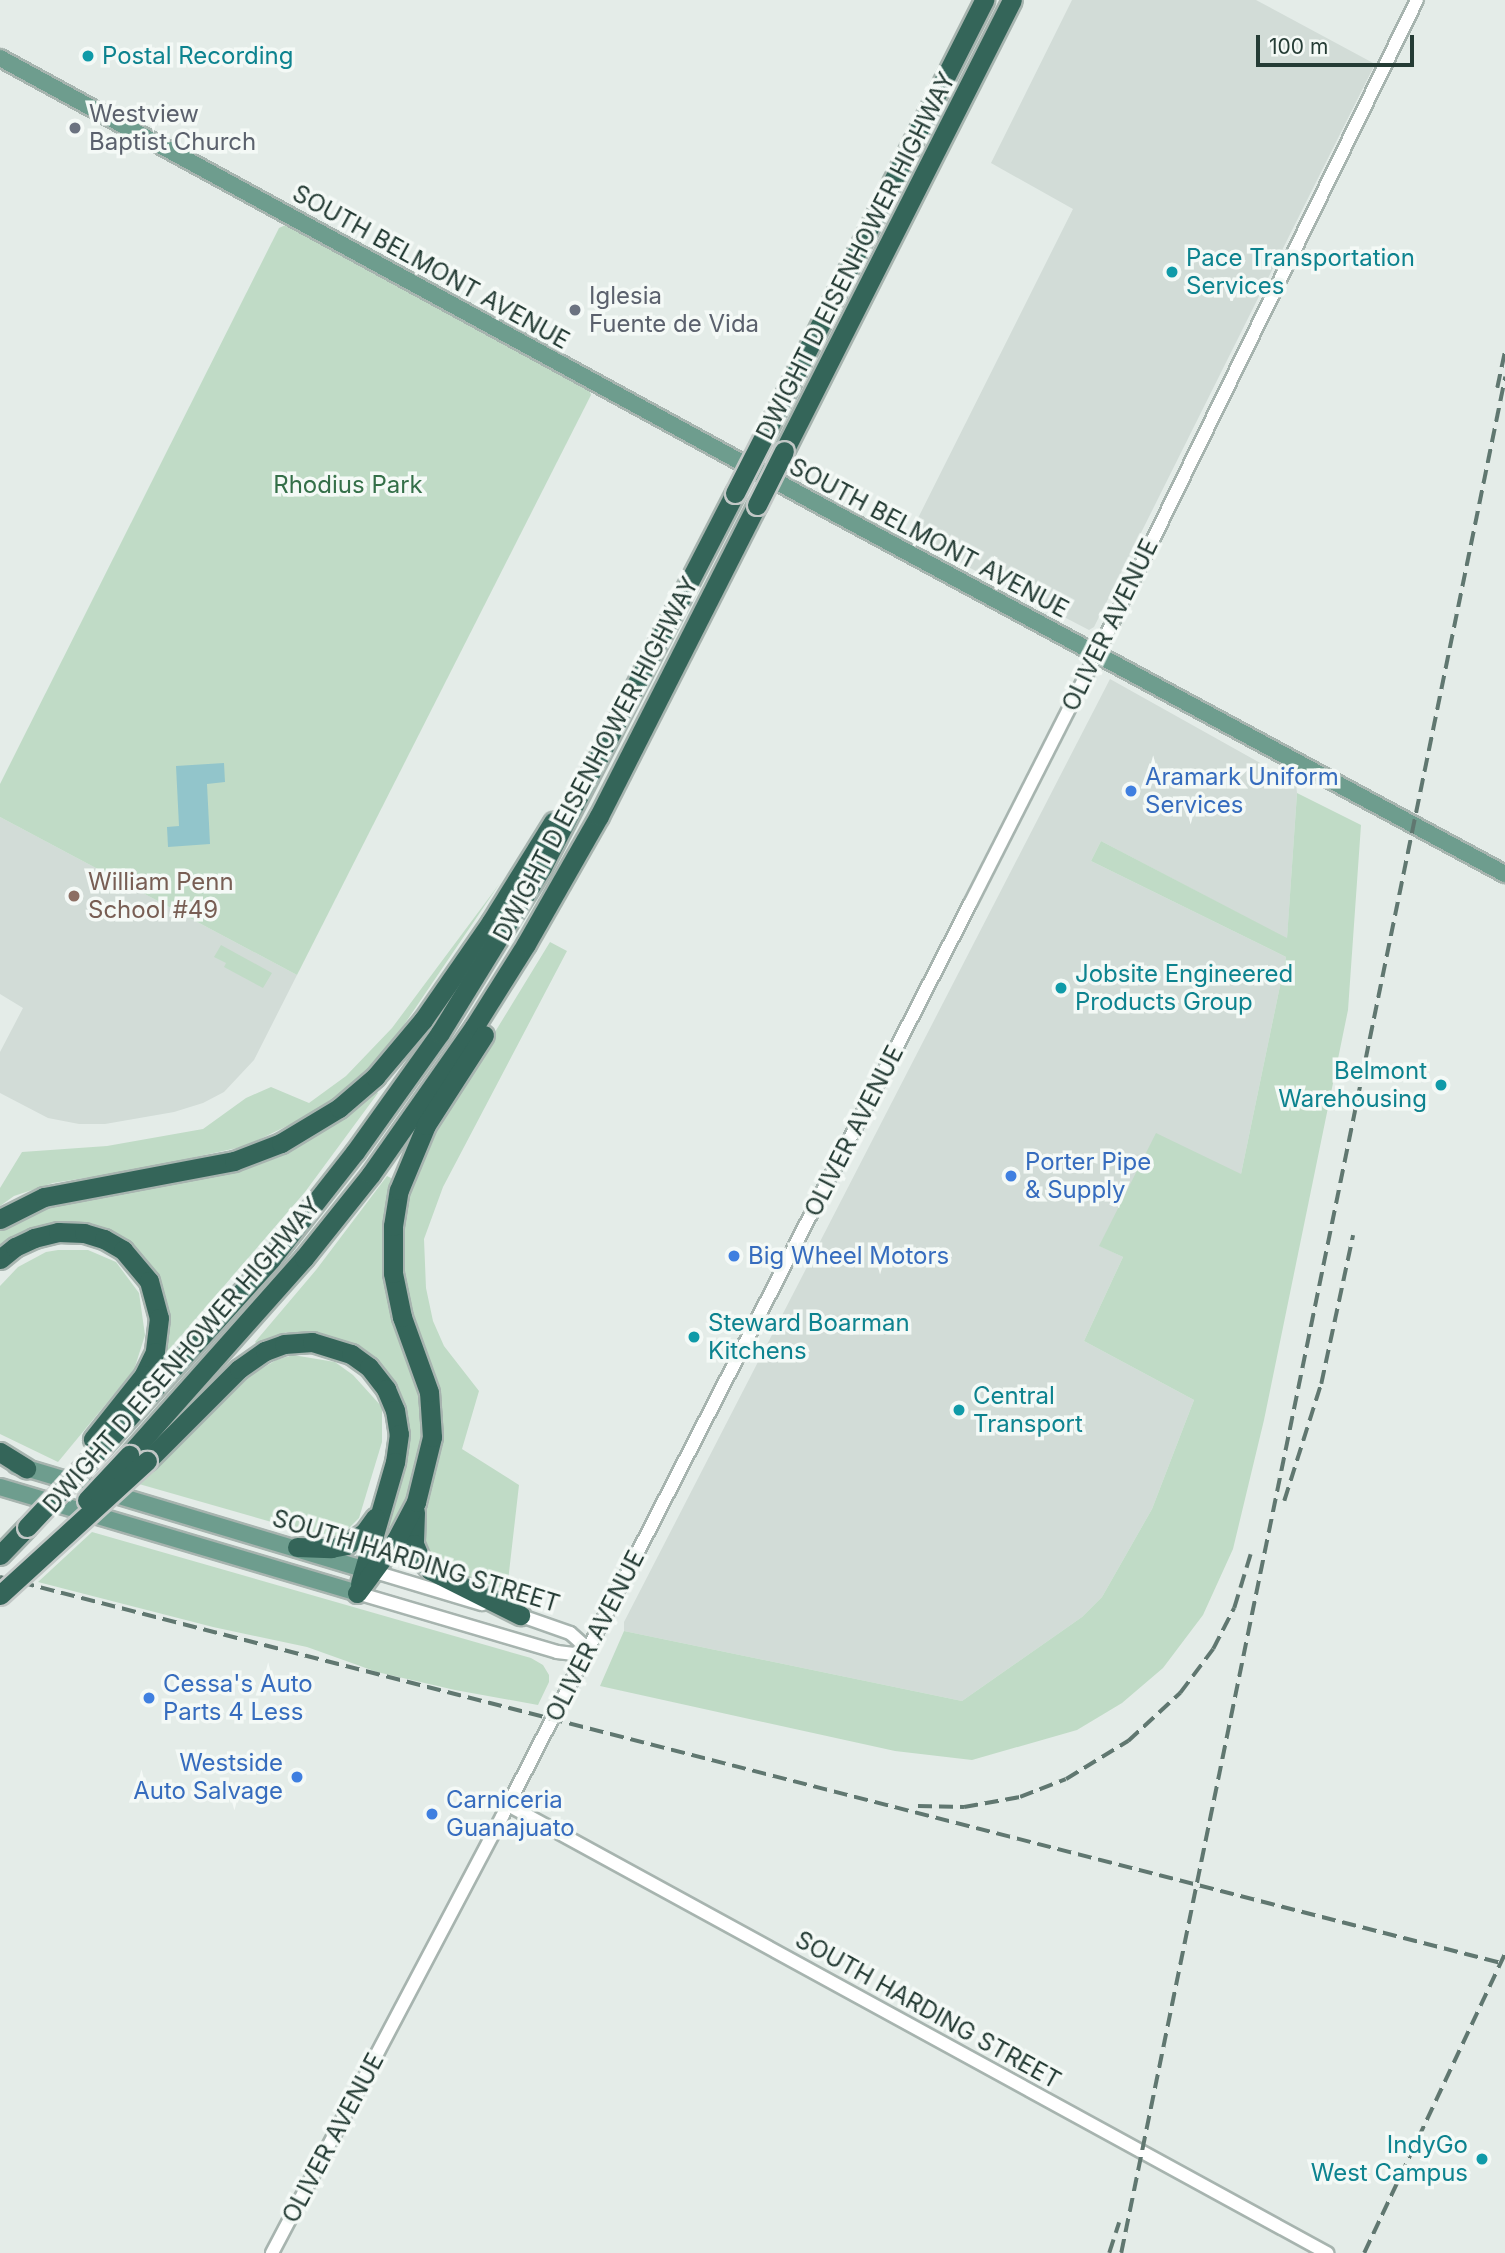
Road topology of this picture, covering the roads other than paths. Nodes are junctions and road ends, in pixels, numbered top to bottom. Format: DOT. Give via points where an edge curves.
graph roads {
  1 [pos="984,0"];
  2 [pos="1012,0"];
  3 [pos="1417,0"];
  4 [pos="0,58"];
  5 [pos="663,634"];
  6 [pos="1097,654"];
  7 [pos="1505,874"];
  8 [pos="566,875"];
  9 [pos="0,1219"];
  10 [pos="0,1259"];
  11 [pos="96,1445"];
  12 [pos="0,1452"];
  13 [pos="138,1458"];
  14 [pos="0,1461"];
  15 [pos="26,1468"];
  16 [pos="0,1487"];
  17 [pos="416,1502"];
  18 [pos="380,1508"];
  19 [pos="297,1547"];
  20 [pos="0,1555"];
  21 [pos="369,1571"];
  22 [pos="358,1593"];
  23 [pos="0,1594"];
  24 [pos="520,1615"];
  25 [pos="588,1649"];
  26 [pos="508,1805"];
  27 [pos="272,2253"];
  28 [pos="1327,2253"];
  1 -- 5 [label="highway, DWIGHT D EISENHOWER HIGHWAY, bridge"];
  2 -- 8 [label="highway, DWIGHT D EISENHOWER HIGHWAY, bridge" via="634,750"];
  3 -- 6 [label="street, OLIVER AVENUE"];
  4 -- 6 [label="main road, SOUTH BELMONT AVENUE"];
  5 -- 9 [label="highway" via="491,922 405,1043 359,1091 315,1124 262,1151 204,1168 44,1197"];
  5 -- 11 [label="highway, DWIGHT D EISENHOWER HIGHWAY" via="542,867 413,1072 271,1259"];
  6 -- 7 [label="main road, SOUTH BELMONT AVENUE"];
  6 -- 25 [label="street, OLIVER AVENUE"];
  8 -- 13 [label="highway, DWIGHT D EISENHOWER HIGHWAY" via="474,1027 371,1174"];
  8 -- 17 [label="highway" via="518,976 418,1140 398,1190 393,1273 431,1408 430,1449"];
  10 -- 11 [label="highway" via="34,1238 58,1232 84,1233 123,1250 149,1281 159,1318 155,1352"];
  11 -- 20 [label="highway, DWIGHT D EISENHOWER HIGHWAY, bridge"];
  12 -- 15 [label="highway"];
  13 -- 18 [label="highway" via="256,1356 284,1344 322,1343 363,1362 393,1403 399,1441"];
  13 -- 23 [label="highway, DWIGHT D EISENHOWER HIGHWAY, bridge"];
  14 -- 15 [label="main road, SOUTH HARDING STREET"];
  15 -- 19 [label="main road, SOUTH HARDING STREET"];
  16 -- 22 [label="main road, SOUTH HARDING STREET"];
  17 -- 21 [label="highway" via="402,1532"];
  17 -- 24 [label="highway" via="414,1544 424,1564 437,1575"];
  18 -- 19 [label="highway" via="368,1530 351,1543 331,1548"];
  18 -- 21 [label="highway"];
  19 -- 21 [label="main road, SOUTH HARDING STREET"];
  21 -- 22 [label="highway"];
  21 -- 24 [label="street, SOUTH HARDING STREET"];
  22 -- 25 [label="street, SOUTH HARDING STREET" via="557,1652 574,1654"];
  24 -- 25 [label="street, SOUTH HARDING STREET" via="570,1633"];
  25 -- 26 [label="street, OLIVER AVENUE"];
  26 -- 27 [label="street, OLIVER AVENUE"];
  26 -- 28 [label="street, SOUTH HARDING STREET"];
}
